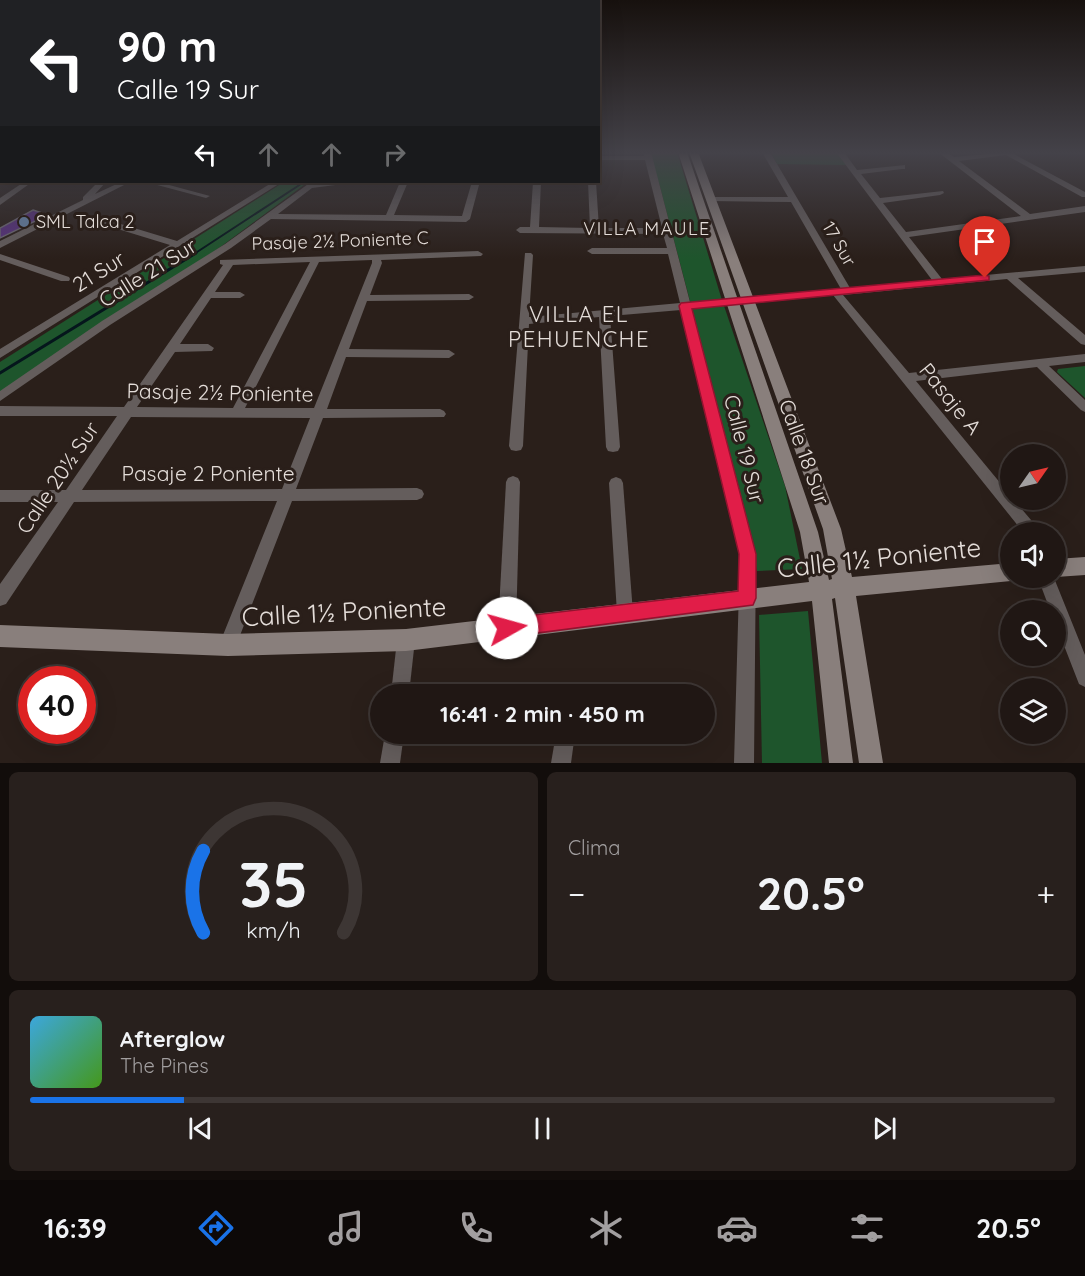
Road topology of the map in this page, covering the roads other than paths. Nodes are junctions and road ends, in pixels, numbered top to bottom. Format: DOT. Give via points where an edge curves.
graph roads {
  1 [pos="20,188"];
  2 [pos="97,188"];
  3 [pos="115,188"];
  4 [pos="172,188"];
  5 [pos="269,188"];
  6 [pos="307,188"];
  7 [pos="402,188"];
  8 [pos="474,188"];
  9 [pos="537,188"];
  10 [pos="592,188"];
  11 [pos="656,188"];
  12 [pos="693,188"];
  13 [pos="707,188"];
  14 [pos="787,188"];
  15 [pos="868,188"];
  16 [pos="989,188"];
  17 [pos="1071,188"];
  18 [pos="940,193"];
  19 [pos="1085,195"];
  20 [pos="206,196"];
  21 [pos="711,199"];
  22 [pos="794,200"];
  23 [pos="878,201"];
  24 [pos="0,202"];
  25 [pos="81,204"];
  26 [pos="1085,209"];
  27 [pos="270,216"];
  28 [pos="1028,217"];
  29 [pos="388,218"];
  30 [pos="98,220"];
  31 [pos="520,230"];
  32 [pos="534,230"];
  33 [pos="595,231"];
  34 [pos="667,231"];
  35 [pos="903,235"];
  36 [pos="178,244"];
  37 [pos="0,245"];
  38 [pos="592,251"];
  39 [pos="672,251"];
  40 [pos="478,254"];
  41 [pos="528,255"];
  42 [pos="0,257"];
  43 [pos="316,259"];
  44 [pos="376,259"];
  45 [pos="204,262"];
  46 [pos="230,262"];
  47 [pos="1085,268"];
  48 [pos="1009,276"];
  49 [pos="65,279"];
  50 [pos="939,282"];
  51 [pos="842,291"];
  52 [pos="207,295"];
  53 [pos="240,295"];
  54 [pos="469,297"];
  55 [pos="364,298"];
  56 [pos="748,299"];
  57 [pos="733,301"];
  58 [pos="685,306"];
  59 [pos="604,313"];
  60 [pos="524,321"];
  61 [pos="1085,341"];
  62 [pos="171,348"];
  63 [pos="208,348"];
  64 [pos="2,350"];
  65 [pos="341,353"];
  66 [pos="449,354"];
  67 [pos="1085,358"];
  68 [pos="1041,365"];
  69 [pos="906,378"];
  70 [pos="0,397"];
  71 [pos="1085,407"];
  72 [pos="0,411"];
  73 [pos="128,412"];
  74 [pos="237,412"];
  75 [pos="318,414"];
  76 [pos="440,414"];
  77 [pos="516,446"];
  78 [pos="613,447"];
  79 [pos="513,482"];
  80 [pos="616,483"];
  81 [pos="417,494"];
  82 [pos="288,495"];
  83 [pos="0,496"];
  84 [pos="70,496"];
  85 [pos="1024,522"];
  86 [pos="1085,566"];
  87 [pos="1066,568"];
  88 [pos="1000,573"];
  89 [pos="844,588"];
  90 [pos="1060,588"];
  91 [pos="821,590"];
  92 [pos="0,598"];
  93 [pos="747,598"];
  94 [pos="625,613"];
  95 [pos="507,628"];
  96 [pos="0,636"];
  97 [pos="406,640"];
  98 [pos="228,645"];
  99 [pos="1085,678"];
  100 [pos="401,684"];
  101 [pos="393,744"];
  102 [pos="564,744"];
  103 [pos="390,763"];
  104 [pos="561,763"];
  105 [pos="744,763"];
  106 [pos="841,763"];
  107 [pos="871,763"];
  1 -- 24 [label="street"];
  2 -- 25 [label="street"];
  3 -- 25 [label="street"];
  4 -- 20 [label="street"];
  5 -- 36 [label="street, 21 Sur"];
  6 -- 27 [label="street, Calle 21 Sur"];
  7 -- 29 [label="street"];
  8 -- 29 [label="street" via="466,219"];
  9 -- 32 [label="street"];
  10 -- 33 [label="street"];
  11 -- 34 [label="street, Calle 19 Sur"];
  12 -- 57 [label="main road, Calle 18 Sur"];
  13 -- 21 [label="main road, Calle 18 Sur"];
  14 -- 22 [label="street, 17 Sur"];
  15 -- 23 [label="street"];
  16 -- 28 [label="street"];
  17 -- 19 [label="street"];
  18 -- 23 [label="street"];
  21 -- 22 [label="street"];
  21 -- 56 [label="main road, Calle 18 Sur"];
  22 -- 51 [label="street, 17 Sur"];
  23 -- 35 [label="street"];
  25 -- 37 [label="street"];
  26 -- 28 [label="street"];
  27 -- 29 [label="street"];
  27 -- 45 [label="street, Calle 21 Sur"];
  28 -- 35 [label="street"];
  30 -- 36 [label="street"];
  31 -- 32 [label="street"];
  32 -- 33 [label="street"];
  33 -- 34 [label="street"];
  34 -- 39 [label="street, Calle 19 Sur"];
  35 -- 50 [label="street"];
  36 -- 64 [label="street, 21 Sur"];
  38 -- 39 [label="street"];
  39 -- 58 [label="street, Calle 19 Sur"];
  40 -- 44 [label="street, Pasaje 2½ Poniente C" via="387,255"];
  41 -- 60 [label="street"];
  42 -- 49 [label="street"];
  43 -- 44 [label="street, Pasaje 2½ Poniente C"];
  43 -- 46 [label="street, Pasaje 2½ Poniente C"];
  43 -- 74 [label="street"];
  44 -- 55 [label="street"];
  45 -- 46 [label="street, Pasaje 2½ Poniente C"];
  45 -- 70 [label="street, Calle 21 Sur" via="89,334"];
  46 -- 52 [label="street, Calle 20½ Sur"];
  47 -- 48 [label="street"];
  48 -- 50 [label="street"];
  48 -- 61 [label="street"];
  50 -- 51 [label="street"];
  51 -- 56 [label="street"];
  51 -- 69 [label="street, Pasaje A"];
  52 -- 53 [label="street"];
  52 -- 62 [label="street, Calle 20½ Sur"];
  54 -- 55 [label="street"];
  55 -- 65 [label="street"];
  56 -- 57 [label="street"];
  56 -- 89 [label="main road, Calle 18 Sur" via="832,529"];
  57 -- 58 [label="street"];
  57 -- 91 [label="main road, Calle 18 Sur" via="809,532"];
  58 -- 59 [label="street"];
  58 -- 93 [label="street, Calle 19 Sur" via="748,554"];
  59 -- 60 [label="street"];
  59 -- 78 [label="street"];
  60 -- 77 [label="street"];
  62 -- 63 [label="street"];
  62 -- 73 [label="street, Calle 20½ Sur"];
  65 -- 66 [label="street"];
  65 -- 75 [label="street"];
  67 -- 68 [label="street"];
  68 -- 69 [label="street"];
  68 -- 71 [label="street"];
  69 -- 85 [label="street, Pasaje A"];
  72 -- 73 [label="street, Pasaje 2½ Poniente"];
  73 -- 74 [label="street, Pasaje 2½ Poniente"];
  73 -- 84 [label="street, Calle 20½ Sur"];
  74 -- 75 [label="street, Pasaje 2½ Poniente"];
  75 -- 76 [label="street, Pasaje 2½ Poniente"];
  75 -- 82 [label="street"];
  79 -- 95 [label="street"];
  80 -- 94 [label="street"];
  81 -- 82 [label="street, Pasaje 2 Poniente"];
  82 -- 84 [label="street, Pasaje 2 Poniente"];
  82 -- 98 [label="street"];
  83 -- 84 [label="street, Pasaje 2 Poniente"];
  84 -- 92 [label="street, Calle 20½ Sur"];
  86 -- 87 [label="main road"];
  88 -- 89 [label="main road, Calle 1½ Poniente"];
  89 -- 91 [label="main road, Calle 1½ Poniente"];
  89 -- 107 [label="main road, Calle 18 Sur"];
  90 -- 99 [label="street"];
  91 -- 93 [label="main road, Calle 1½ Poniente"];
  91 -- 106 [label="main road, Calle 18 Sur"];
  93 -- 94 [label="main road, Calle 1½ Poniente"];
  93 -- 105 [label="street, Calle 19 Sur"];
  94 -- 95 [label="main road, Calle 1½ Poniente"];
  95 -- 97 [label="main road, Calle 1½ Poniente"];
  96 -- 98 [label="main road, Calle 1½ Poniente"];
  97 -- 98 [label="main road, Calle 1½ Poniente"];
  97 -- 100 [label="street"];
  101 -- 103 [label="street"];
  102 -- 104 [label="street"];
}
